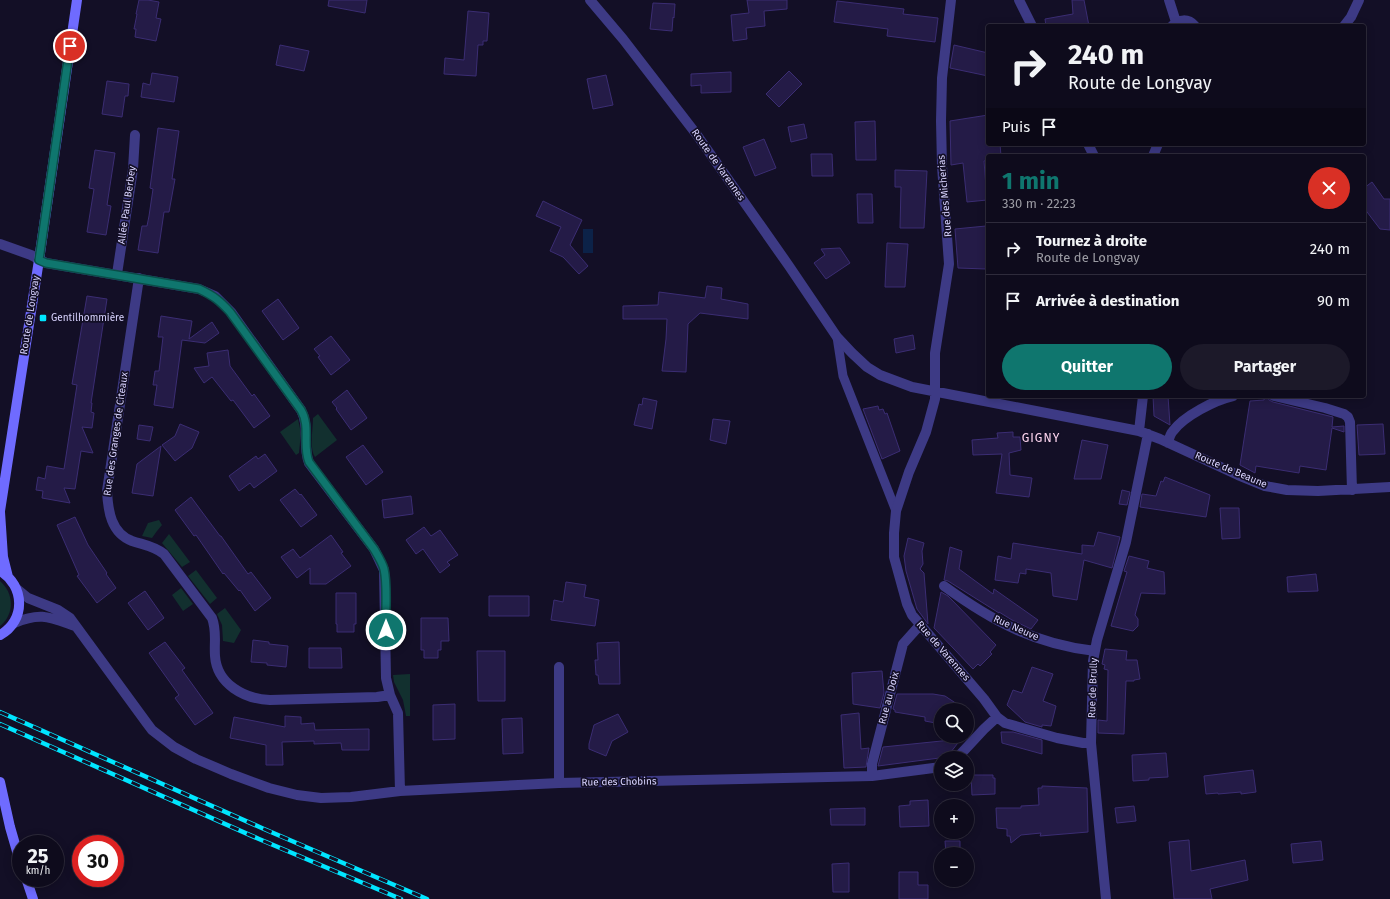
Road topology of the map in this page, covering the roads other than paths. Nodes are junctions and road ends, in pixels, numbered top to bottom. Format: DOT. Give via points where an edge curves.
graph roads {
  1 [pos="77,0"];
  2 [pos="590,0"];
  3 [pos="951,0"];
  4 [pos="1019,0"];
  5 [pos="1169,0"];
  6 [pos="1359,0"];
  7 [pos="1031,24"];
  8 [pos="1174,24"];
  9 [pos="1192,24"];
  10 [pos="1346,24"];
  11 [pos="135,135"];
  12 [pos="0,244"];
  13 [pos="39,260"];
  14 [pos="117,274"];
  15 [pos="139,278"];
  16 [pos="837,337"];
  17 [pos="935,391"];
  18 [pos="1143,398"];
  19 [pos="1226,398"];
  20 [pos="1282,398"];
  21 [pos="1143,433"];
  22 [pos="1168,443"];
  23 [pos="1390,486"];
  24 [pos="1352,490"];
  25 [pos="896,511"];
  26 [pos="0,512"];
  27 [pos="4,574"];
  28 [pos="944,586"];
  29 [pos="17,590"];
  30 [pos="14,623"];
  31 [pos="920,625"];
  32 [pos="75,626"];
  33 [pos="3,633"];
  34 [pos="0,644"];
  35 [pos="1095,651"];
  36 [pos="559,667"];
  37 [pos="390,695"];
  38 [pos="997,717"];
  39 [pos="1091,743"];
  40 [pos="963,751"];
  41 [pos="934,768"];
  42 [pos="872,776"];
  43 [pos="0,782"];
  44 [pos="559,783"];
  45 [pos="400,791"];
  46 [pos="12,835"];
  47 [pos="29,887"];
  48 [pos="33,899"];
  49 [pos="1106,899"];
  1 -- 13 [label="street, Route de Longvay"];
  2 -- 16 [label="street, Route de Varennes" via="697,135"];
  3 -- 17 [label="street, Rue des Micherias" via="940,121 949,264 935,353"];
  4 -- 7 [label="street"];
  5 -- 8 [label="street"];
  6 -- 10 [label="street"];
  8 -- 9 [label="street" via="1186,20"];
  11 -- 14 [label="street, Allée Paul Berbey" via="133,169"];
  12 -- 13 [label="street"];
  13 -- 14 [label="street"];
  13 -- 26 [label="street, Route de Longvay"];
  14 -- 15 [label="street"];
  15 -- 37 [label="street" via="199,289 215,296 230,312 301,410 305,417 305,448 309,462 374,549 384,570 386,678"];
  15 -- 37 [label="street, Rue des Granges de Citeaux" via="107,491 110,515 116,530 124,537 154,547 164,554 212,618 215,626 216,666 234,689 253,698 270,700"];
  16 -- 17 [label="street, Route de Varennes" via="867,367 880,375 912,387"];
  16 -- 25 [label="lane" via="843,376"];
  17 -- 21 [label="street, Route de Beaune"];
  17 -- 25 [label="street, Rue de Varennes" via="926,432 908,472"];
  18 -- 21 [label="street, Rue de Brully"];
  19 -- 22 [label="street" via="1215,401 1183,422 1172,432"];
  20 -- 24 [label="street" via="1325,408 1344,414 1348,418"];
  21 -- 22 [label="street, Route de Beaune"];
  21 -- 35 [label="street, Rue de Brully" via="1126,542"];
  22 -- 24 [label="street, Route de Beaune" via="1265,486 1287,490"];
  23 -- 24 [label="street, Route de Beaune"];
  25 -- 31 [label="street, Rue de Varennes" via="894,557 907,604"];
  26 -- 27 [label="street, Route de Longvay"];
  27 -- 29 [label="street"];
  28 -- 35 [label="street, Rue Neuve" via="991,618 1027,634 1050,643"];
  29 -- 30 [label="street" via="20,606"];
  29 -- 32 [label="street, Rue des Chobins" via="28,598 64,613"];
  30 -- 32 [label="street" via="40,616 55,618"];
  30 -- 33 [label="street"];
  31 -- 38 [label="street, Rue de Varennes"];
  31 -- 42 [label="street, Rue au Doix" via="903,644 872,764"];
  32 -- 45 [label="street, Rue des Chobins" via="152,730 190,756 269,788 297,795 351,798"];
  33 -- 34 [label="street"];
  35 -- 39 [label="street, Rue de Brully"];
  36 -- 44 [label="street"];
  37 -- 45 [label="street" via="398,713"];
  38 -- 39 [label="street, Rue de Varennes" via="1016,727 1057,738"];
  38 -- 40 [label="street"];
  39 -- 49 [label="street, Rue de Brully"];
  41 -- 42 [label="street, Rue des Chobins"];
  42 -- 44 [label="street, Rue des Chobins"];
  43 -- 46 [label="street"];
  44 -- 45 [label="street, Rue des Chobins"];
  47 -- 48 [label="street"];
}
